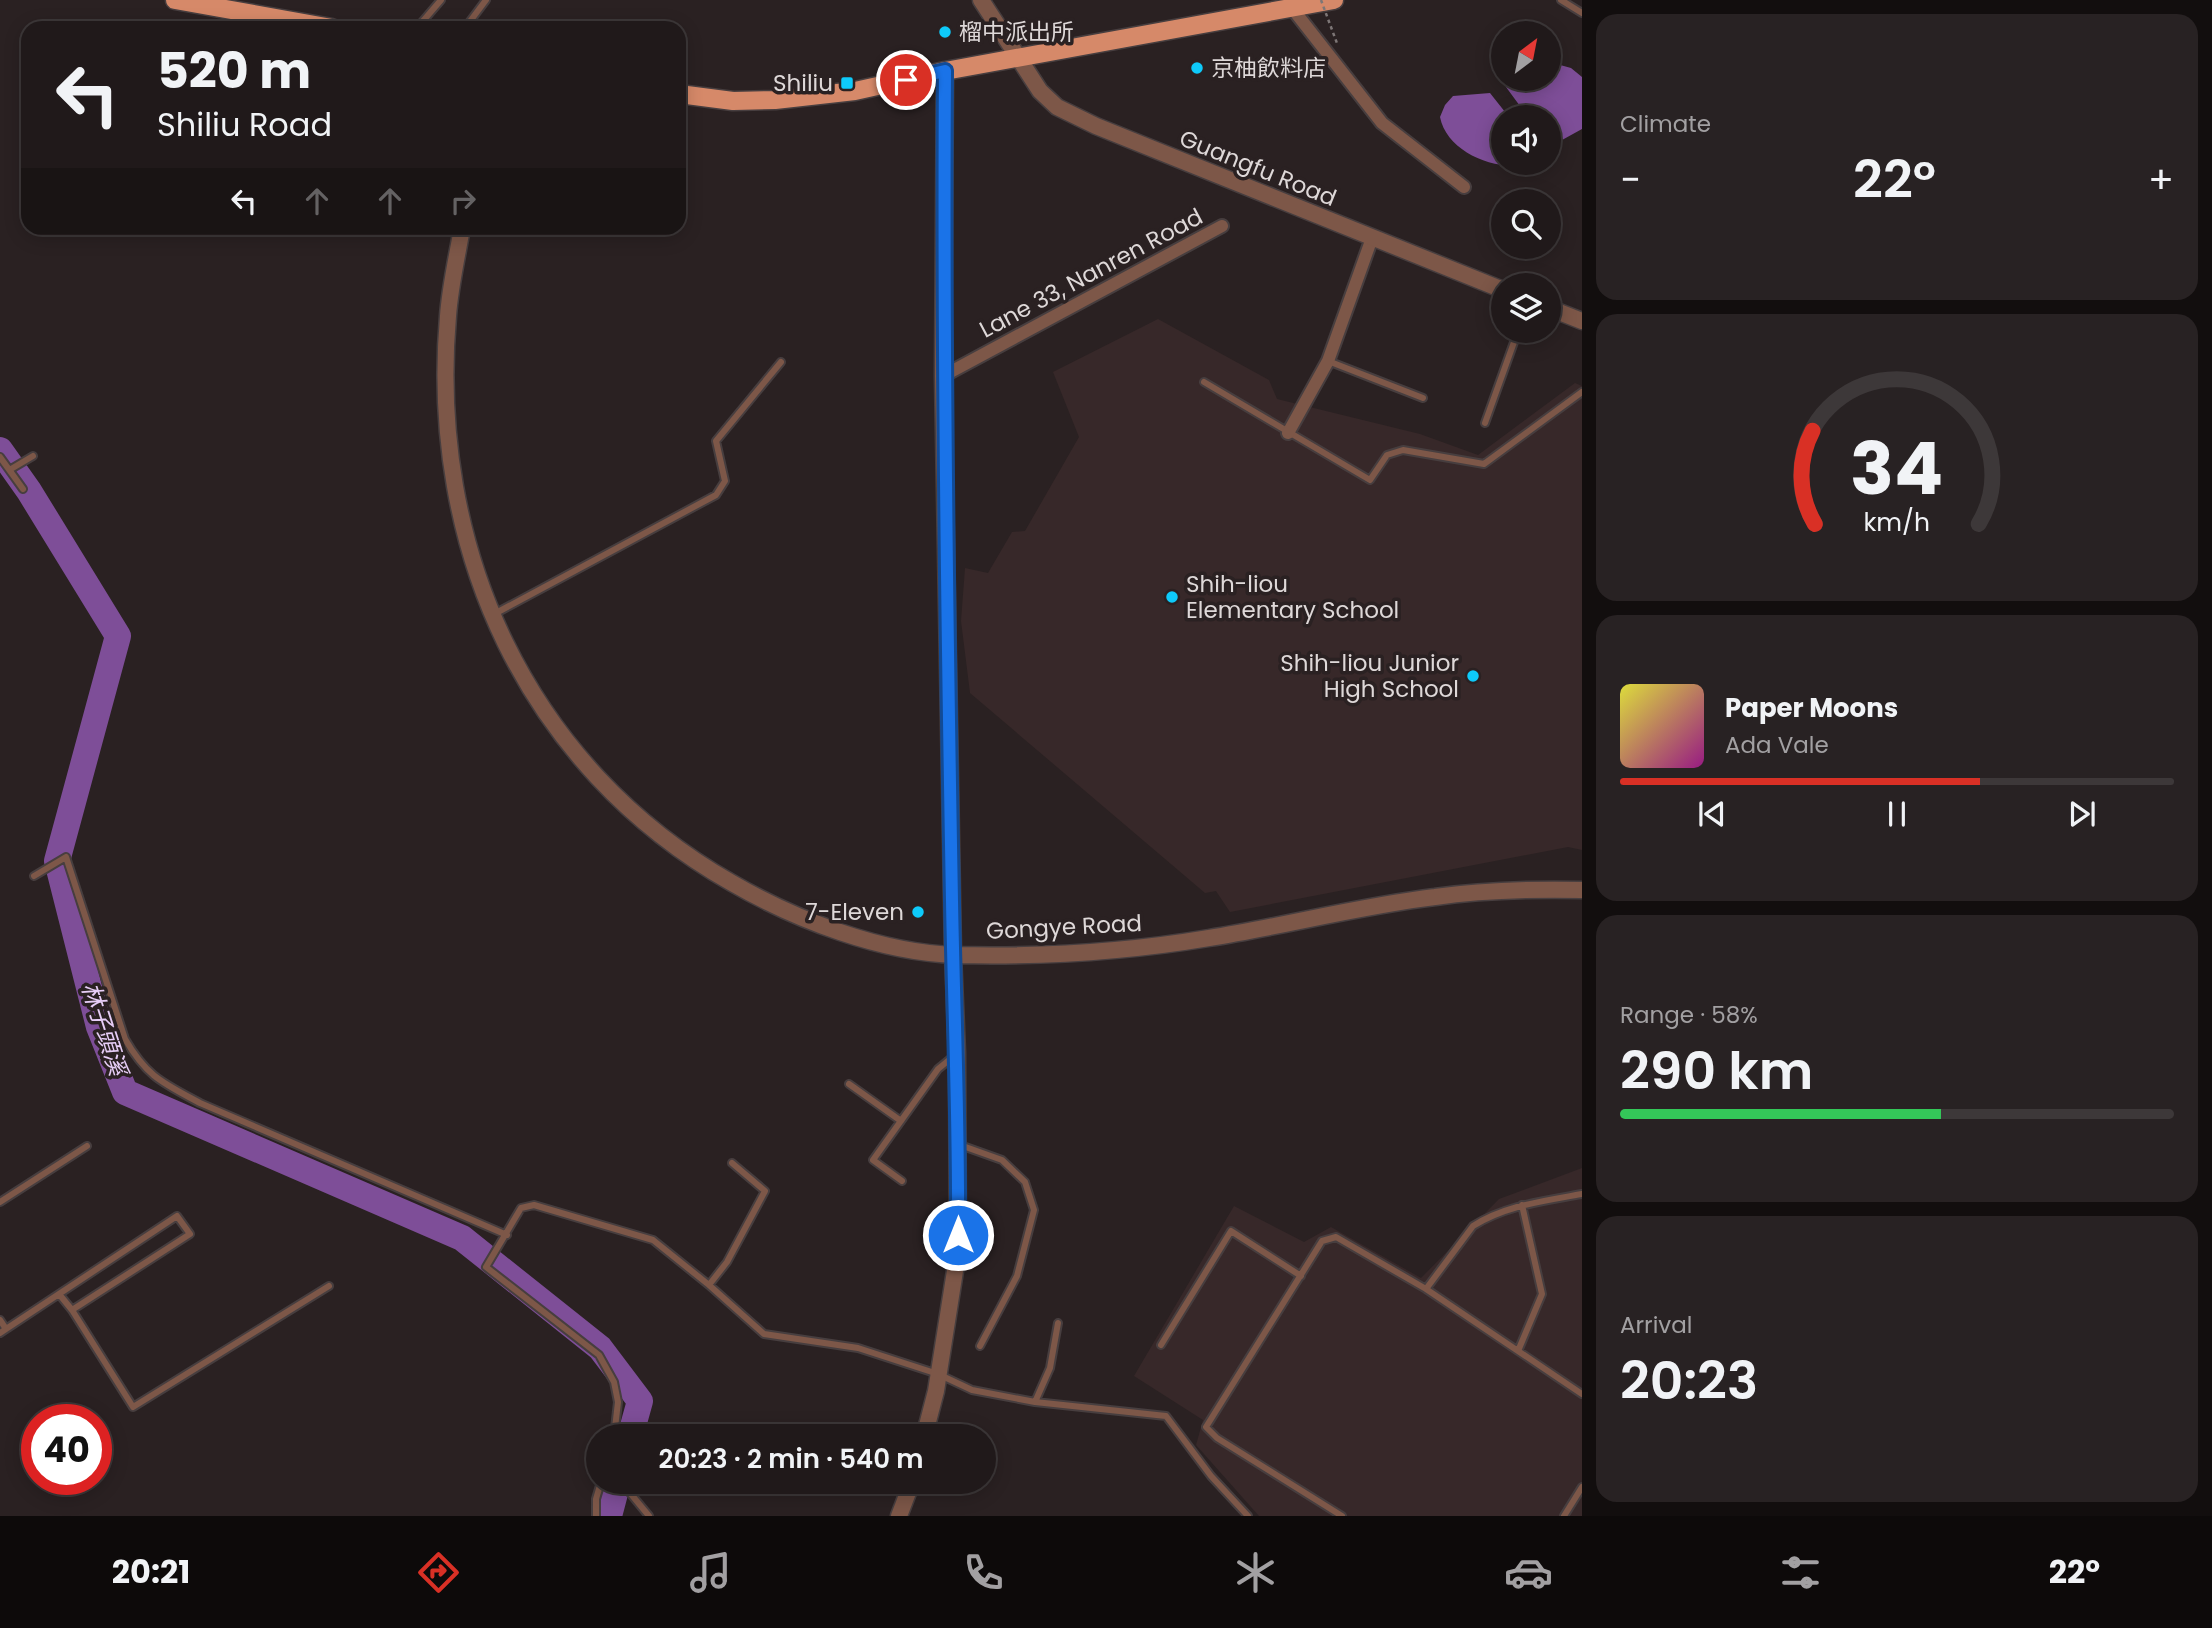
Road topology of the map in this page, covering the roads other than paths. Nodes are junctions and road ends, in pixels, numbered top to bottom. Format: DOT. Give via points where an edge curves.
graph roads {
  1 [pos="175,0"];
  2 [pos="441,0"];
  3 [pos="486,0"];
  4 [pos="981,0"];
  5 [pos="1334,0"];
  6 [pos="1561,0"];
  7 [pos="1292,4"];
  8 [pos="1582,13"];
  9 [pos="293,21"];
  10 [pos="423,21"];
  11 [pos="470,21"];
  12 [pos="1016,58"];
  13 [pos="945,71"];
  14 [pos="686,95"];
  15 [pos="1464,187"];
  16 [pos="1222,226"];
  17 [pos="461,235"];
  18 [pos="1372,238"];
  19 [pos="1491,285"];
  20 [pos="1561,312"];
  21 [pos="1582,320"];
  22 [pos="1514,343"];
  23 [pos="1328,360"];
  24 [pos="781,362"];
  25 [pos="943,376"];
  26 [pos="1204,382"];
  27 [pos="1582,392"];
  28 [pos="1423,398"];
  29 [pos="1485,423"];
  30 [pos="1288,433"];
  31 [pos="33,456"];
  32 [pos="0,457"];
  33 [pos="11,470"];
  34 [pos="23,489"];
  35 [pos="491,615"];
  36 [pos="34,876"];
  37 [pos="1582,890"];
  38 [pos="953,955"];
  39 [pos="957,1053"];
  40 [pos="849,1084"];
  41 [pos="901,1122"];
  42 [pos="958,1145"];
  43 [pos="87,1146"];
  44 [pos="732,1163"];
  45 [pos="902,1181"];
  46 [pos="1582,1194"];
  47 [pos="0,1202"];
  48 [pos="1522,1205"];
  49 [pos="507,1235"];
  50 [pos="1301,1276"];
  51 [pos="709,1285"];
  52 [pos="329,1286"];
  53 [pos="1426,1289"];
  54 [pos="59,1294"];
  55 [pos="72,1310"];
  56 [pos="0,1320"];
  57 [pos="1058,1323"];
  58 [pos="3,1331"];
  59 [pos="1161,1345"];
  60 [pos="980,1346"];
  61 [pos="1518,1351"];
  62 [pos="938,1374"];
  63 [pos="1582,1394"];
  64 [pos="1035,1402"];
  65 [pos="615,1424"];
  66 [pos="926,1424"];
  67 [pos="1582,1487"];
  68 [pos="597,1494"];
  69 [pos="631,1494"];
  70 [pos="907,1494"];
  71 [pos="596,1516"];
  72 [pos="649,1516"];
  73 [pos="899,1516"];
  74 [pos="1248,1516"];
  75 [pos="1342,1516"];
  76 [pos="1564,1516"];
  1 -- 9 [label="main road"];
  2 -- 10 [label="lane"];
  3 -- 11 [label="lane"];
  4 -- 12 [label="street, Guangfu Road"];
  5 -- 7 [label="main road"];
  6 -- 8 [label="lane"];
  7 -- 12 [label="main road"];
  7 -- 15 [label="street" via="1382,123"];
  12 -- 13 [label="main road"];
  12 -- 18 [label="street, Guangfu Road" via="1057,107 1096,127"];
  13 -- 14 [label="main road" via="855,91 775,100"];
  13 -- 25 [label="street"];
  16 -- 25 [label="street, Lane 33, Nanren Road"];
  17 -- 35 [label="street, Gongye Road" via="448,314 445,386 451,477 464,538"];
  18 -- 19 [label="street, Guangfu Road"];
  18 -- 23 [label="street"];
  20 -- 21 [label="street"];
  22 -- 29 [label="lane"];
  23 -- 28 [label="lane"];
  23 -- 30 [label="street"];
  24 -- 35 [label="lane" via="716,441 725,481 716,495"];
  25 -- 38 [label="street"];
  26 -- 30 [label="lane"];
  27 -- 30 [label="lane" via="1484,464 1403,450 1387,455 1370,480"];
  31 -- 33 [label="lane"];
  32 -- 33 [label="lane"];
  33 -- 34 [label="lane"];
  35 -- 38 [label="street, Gongye Road" via="521,676 573,750 627,807 682,852 744,891 810,921 880,943"];
  36 -- 49 [label="lane" via="66,857 125,1039 139,1063 156,1079 200,1103"];
  37 -- 38 [label="street, Gongye Road" via="1520,889 1433,897 1146,946 1074,953"];
  38 -- 39 [label="street"];
  39 -- 41 [label="lane" via="938,1069"];
  39 -- 42 [label="street"];
  40 -- 41 [label="lane"];
  41 -- 45 [label="lane" via="873,1160"];
  42 -- 60 [label="lane" via="1002,1160 1025,1182 1034,1210 1017,1276"];
  42 -- 62 [label="street" via="958,1252"];
  43 -- 47 [label="lane"];
  44 -- 51 [label="lane" via="765,1191 727,1262"];
  46 -- 48 [label="lane"];
  48 -- 53 [label="lane" via="1473,1226"];
  48 -- 61 [label="lane" via="1542,1294"];
  49 -- 51 [label="lane" via="521,1208 534,1205 653,1240"];
  49 -- 65 [label="lane" via="486,1267 599,1355 614,1382"];
  50 -- 53 [label="lane" via="1322,1241 1336,1237"];
  50 -- 59 [label="lane" via="1231,1231"];
  50 -- 75 [label="lane" via="1206,1427"];
  51 -- 62 [label="lane" via="764,1334 858,1348"];
  52 -- 55 [label="lane" via="133,1407"];
  53 -- 61 [label="lane"];
  54 -- 55 [label="lane"];
  54 -- 55 [label="lane" via="177,1216 190,1234"];
  54 -- 58 [label="lane"];
  56 -- 58 [label="lane"];
  57 -- 64 [label="lane" via="1050,1368"];
  61 -- 63 [label="lane"];
  62 -- 64 [label="lane" via="972,1390"];
  62 -- 66 [label="street"];
  64 -- 74 [label="lane" via="1166,1416"];
  67 -- 76 [label="lane"];
  68 -- 71 [label="lane"];
  69 -- 72 [label="lane"];
  70 -- 73 [label="street"];
}
